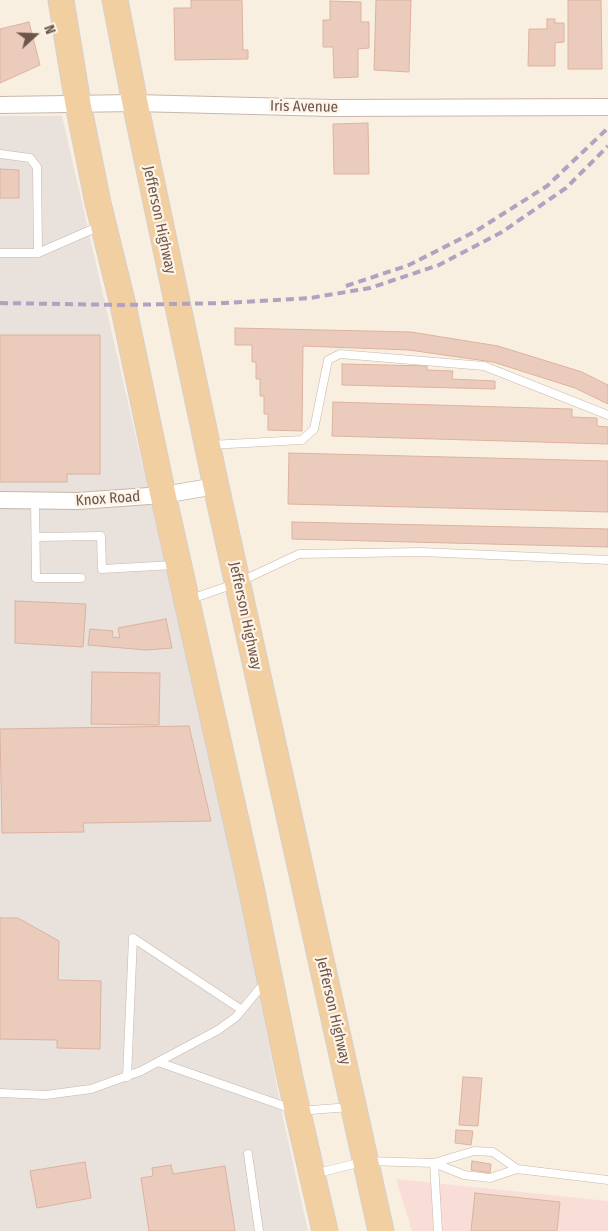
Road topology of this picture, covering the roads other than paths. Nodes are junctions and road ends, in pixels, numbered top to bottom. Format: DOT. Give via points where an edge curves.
graph roads {
  1 [pos="61,0"];
  2 [pos="115,0"];
  3 [pos="135,103"];
  4 [pos="78,104"];
  5 [pos="0,105"];
  6 [pos="608,107"];
  7 [pos="0,154"];
  8 [pos="104,225"];
  9 [pos="0,253"];
  10 [pos="38,253"];
  11 [pos="608,415"];
  12 [pos="208,446"];
  13 [pos="216,486"];
  14 [pos="163,495"];
  15 [pos="0,500"];
  16 [pos="35,501"];
  17 [pos="36,537"];
  18 [pos="608,560"];
  19 [pos="179,565"];
  20 [pos="81,578"];
  21 [pos="237,583"];
  22 [pos="187,600"];
  23 [pos="270,977"];
  24 [pos="242,1010"];
  25 [pos="158,1062"];
  26 [pos="127,1076"];
  27 [pos="0,1093"];
  28 [pos="355,1106"];
  29 [pos="298,1111"];
  30 [pos="248,1154"];
  31 [pos="366,1161"];
  32 [pos="434,1163"];
  33 [pos="517,1169"];
  34 [pos="312,1175"];
  35 [pos="608,1180"];
  36 [pos="259,1231"];
  37 [pos="325,1231"];
  38 [pos="382,1231"];
  39 [pos="438,1231"];
  1 -- 4 [label="main road"];
  2 -- 3 [label="main road, Jefferson Highway"];
  3 -- 4 [label="street, Iris Avenue"];
  3 -- 6 [label="street, Iris Avenue" via="332,108"];
  3 -- 12 [label="main road, Jefferson Highway"];
  4 -- 5 [label="street, Iris Avenue"];
  4 -- 8 [label="main road"];
  7 -- 10 [label="lane" via="30,158 37,167"];
  8 -- 10 [label="lane"];
  8 -- 14 [label="main road"];
  9 -- 10 [label="lane"];
  11 -- 12 [label="lane" via="484,366 340,354 328,360 314,429 302,440"];
  12 -- 13 [label="main road, Jefferson Highway"];
  13 -- 14 [label="street, Knox Road"];
  13 -- 21 [label="main road, Jefferson Highway"];
  14 -- 16 [label="street, Knox Road" via="78,502"];
  14 -- 19 [label="main road"];
  15 -- 16 [label="street, Knox Road"];
  16 -- 17 [label="lane"];
  17 -- 19 [label="lane" via="101,536 102,569"];
  17 -- 20 [label="lane" via="36,578"];
  18 -- 21 [label="lane" via="421,552 299,554"];
  19 -- 22 [label="main road"];
  21 -- 22 [label="lane"];
  21 -- 28 [label="main road, Jefferson Highway"];
  22 -- 23 [label="main road"];
  23 -- 24 [label="lane"];
  23 -- 29 [label="main road"];
  24 -- 25 [label="lane" via="218,1030"];
  24 -- 26 [label="lane" via="133,938"];
  25 -- 26 [label="lane"];
  25 -- 29 [label="lane"];
  26 -- 27 [label="lane" via="91,1089 46,1095"];
  28 -- 29 [label="lane"];
  28 -- 31 [label="main road, Jefferson Highway"];
  29 -- 34 [label="main road"];
  30 -- 36 [label="lane"];
  31 -- 32 [label="lane"];
  31 -- 34 [label="lane"];
  31 -- 38 [label="main road, Jefferson Highway"];
  32 -- 33 [label="lane" via="464,1175 490,1178"];
  32 -- 33 [label="lane" via="474,1151 493,1152"];
  32 -- 39 [label="lane"];
  33 -- 35 [label="lane"];
  34 -- 37 [label="main road"];
}
